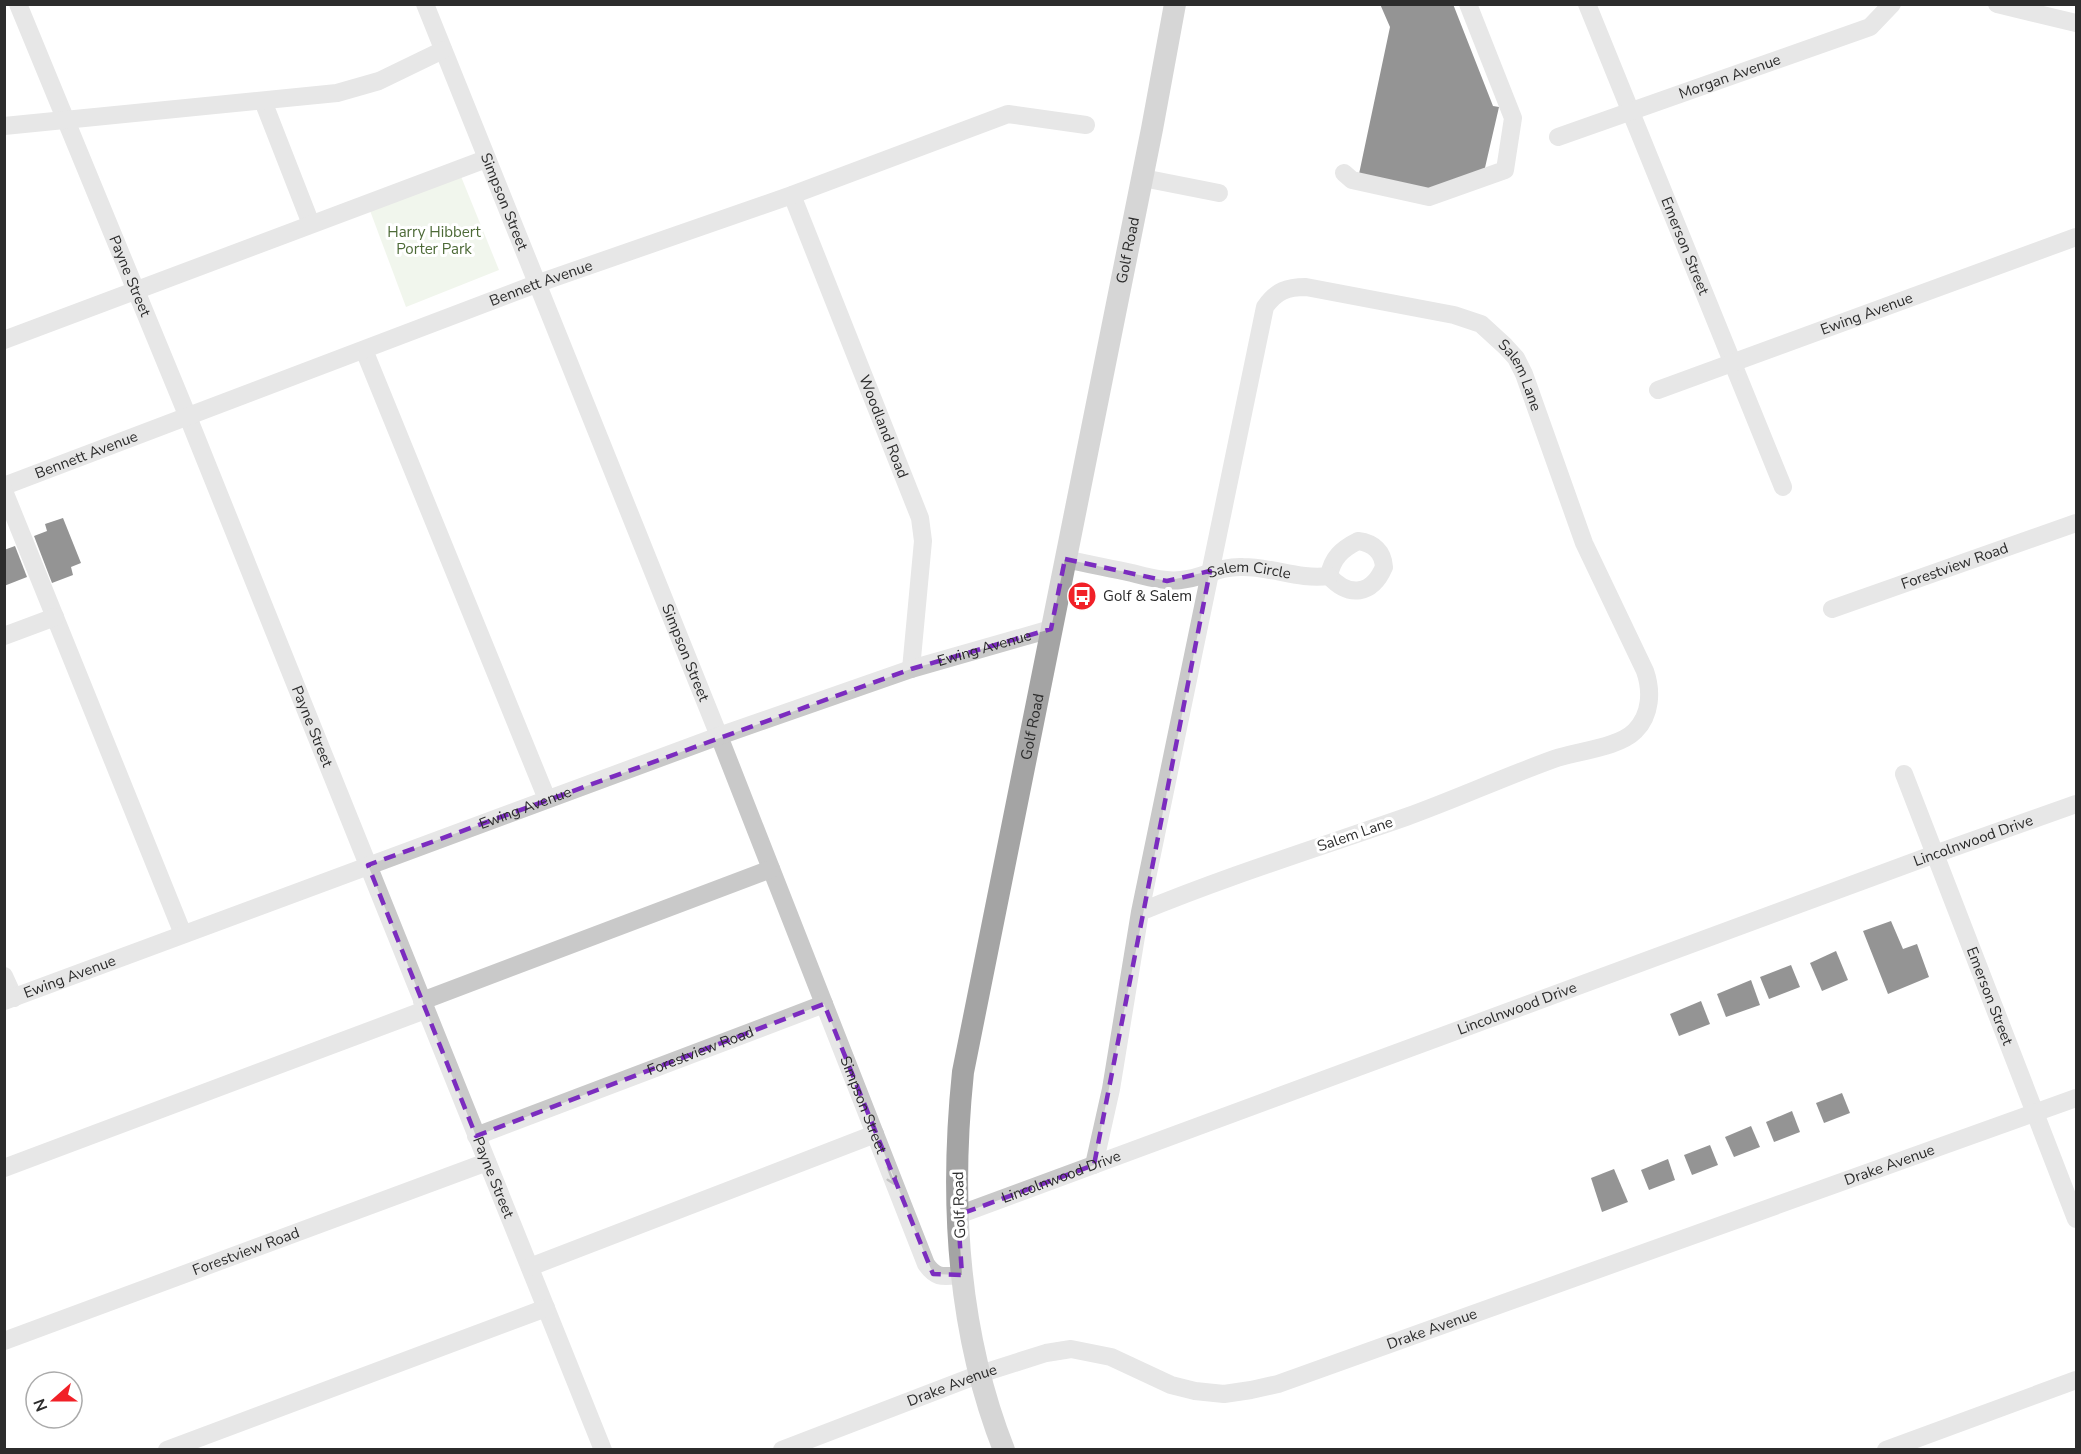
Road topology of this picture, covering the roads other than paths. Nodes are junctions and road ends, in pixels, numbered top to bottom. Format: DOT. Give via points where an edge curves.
graph roads {
  1 [pos="18,4"];
  2 [pos="425,4"];
  3 [pos="1175,4"];
  4 [pos="1468,4"];
  5 [pos="1587,4"];
  6 [pos="1892,4"];
  7 [pos="1997,4"];
  8 [pos="2076,23"];
  9 [pos="443,50"];
  10 [pos="263,101"];
  11 [pos="1631,113"];
  12 [pos="65,120"];
  13 [pos="1086,125"];
  14 [pos="4,126"];
  15 [pos="1558,137"];
  16 [pos="486,159"];
  17 [pos="1344,172"];
  18 [pos="1143,178"];
  19 [pos="1219,193"];
  20 [pos="792,195"];
  21 [pos="311,224"];
  22 [pos="2076,237"];
  23 [pos="536,284"];
  24 [pos="136,290"];
  25 [pos="4,340"];
  26 [pos="364,350"];
  27 [pos="1732,363"];
  28 [pos="1658,390"];
  29 [pos="189,417"];
  30 [pos="4,486"];
  31 [pos="1783,487"];
  32 [pos="4,492"];
  33 [pos="2076,522"];
  34 [pos="1065,559"];
  35 [pos="1210,571"];
  36 [pos="1329,576"];
  37 [pos="1832,609"];
  38 [pos="55,617"];
  39 [pos="1051,629"];
  40 [pos="4,636"];
  41 [pos="911,669"];
  42 [pos="718,736"];
  43 [pos="1904,774"];
  44 [pos="547,799"];
  45 [pos="2076,804"];
  46 [pos="1935,854"];
  47 [pos="368,865"];
  48 [pos="771,869"];
  49 [pos="1140,912"];
  50 [pos="183,934"];
  51 [pos="4,976"];
  52 [pos="9,999"];
  53 [pos="824,1004"];
  54 [pos="424,1006"];
  55 [pos="2076,1098"];
  56 [pos="2036,1113"];
  57 [pos="875,1134"];
  58 [pos="476,1136"];
  59 [pos="487,1162"];
  60 [pos="1094,1165"];
  61 [pos="4,1168"];
  62 [pos="958,1215"];
  63 [pos="2076,1219"];
  64 [pos="530,1268"];
  65 [pos="962,1275"];
  66 [pos="546,1308"];
  67 [pos="4,1341"];
  68 [pos="980,1374"];
  69 [pos="2076,1380"];
  70 [pos="167,1449"];
  71 [pos="603,1449"];
  72 [pos="782,1449"];
  73 [pos="1004,1449"];
  74 [pos="1886,1449"];
  1 -- 12 [label="street, Payne Street"];
  2 -- 9 [label="street, Simpson Street"];
  3 -- 18 [label="main road, Golf Road"];
  4 -- 17 [label="street" via="1513,118 1505,170 1429,197 1352,180"];
  5 -- 11 [label="street, Emerson Street"];
  6 -- 11 [label="street, Morgan Avenue" via="1870,27"];
  7 -- 8 [label="street"];
  9 -- 10 [label="street" via="356,89"];
  9 -- 16 [label="street, Simpson Street"];
  10 -- 12 [label="street"];
  10 -- 21 [label="street"];
  11 -- 15 [label="street, Morgan Avenue"];
  11 -- 27 [label="street, Emerson Street"];
  12 -- 14 [label="street"];
  12 -- 24 [label="street, Payne Street"];
  13 -- 20 [label="street, Bennett Avenue" via="1008,114"];
  16 -- 21 [label="street"];
  16 -- 23 [label="street, Simpson Street"];
  18 -- 19 [label="street"];
  18 -- 34 [label="main road, Golf Road"];
  20 -- 23 [label="street, Bennett Avenue"];
  20 -- 41 [label="street, Woodland Road" via="920,518 923,542"];
  21 -- 24 [label="street"];
  22 -- 27 [label="street, Ewing Avenue"];
  23 -- 26 [label="street, Bennett Avenue"];
  23 -- 42 [label="street, Simpson Street"];
  24 -- 25 [label="street"];
  24 -- 29 [label="street, Payne Street"];
  26 -- 29 [label="street, Bennett Avenue"];
  26 -- 44 [label="street"];
  27 -- 28 [label="street, Ewing Avenue"];
  27 -- 31 [label="street, Emerson Street"];
  29 -- 30 [label="street, Bennett Avenue"];
  29 -- 47 [label="street, Payne Street"];
  32 -- 38 [label="street"];
  33 -- 37 [label="street, Forestview Road"];
  34 -- 35 [label="street, Salem Circle" via="1167,581 1194,578"];
  34 -- 39 [label="main road, Golf Road"];
  35 -- 36 [label="street, Salem Circle" via="1249,567 1307,578"];
  35 -- 49 [label="street, Salem Lane"];
  35 -- 49 [label="street, Salem Lane" via="1262,320 1272,298 1285,288 1306,287 1469,320 1493,333 1516,358 1524,374 1584,543 1645,671 1649,683 1648,708 1635,731 1624,739 1556,758"];
  38 -- 40 [label="street"];
  38 -- 50 [label="street"];
  39 -- 41 [label="street, Ewing Avenue"];
  39 -- 62 [label="main road, Golf Road" via="963,1072 958,1114"];
  41 -- 42 [label="street, Ewing Avenue"];
  42 -- 44 [label="street, Ewing Avenue"];
  42 -- 48 [label="street, Simpson Street"];
  43 -- 46 [label="street, Emerson Street"];
  44 -- 47 [label="street, Ewing Avenue"];
  45 -- 46 [label="street, Lincolnwood Drive"];
  46 -- 56 [label="street, Emerson Street"];
  46 -- 60 [label="street, Lincolnwood Drive"];
  47 -- 50 [label="street, Ewing Avenue"];
  47 -- 54 [label="street, Payne Street"];
  48 -- 53 [label="street, Simpson Street"];
  48 -- 54 [label="street"];
  49 -- 60 [label="street, Salem Lane" via="1111,1089"];
  50 -- 52 [label="street, Ewing Avenue"];
  51 -- 52 [label="street"];
  53 -- 57 [label="street, Simpson Street"];
  53 -- 58 [label="street, Forestview Road"];
  54 -- 58 [label="street, Payne Street"];
  54 -- 61 [label="street"];
  55 -- 56 [label="street, Drake Avenue"];
  56 -- 63 [label="street, Emerson Street"];
  56 -- 68 [label="street, Drake Avenue" via="1269,1386 1224,1394 1195,1391 1171,1385 1111,1358 1071,1349"];
  57 -- 64 [label="street"];
  57 -- 65 [label="street, Simpson Street, one-way" via="926,1264 938,1276"];
  58 -- 59 [label="street, Payne Street"];
  59 -- 64 [label="street, Payne Street"];
  59 -- 67 [label="street, Forestview Road"];
  60 -- 62 [label="street, Lincolnwood Drive"];
  62 -- 65 [label="main road, Golf Road"];
  64 -- 66 [label="street, Payne Street"];
  65 -- 68 [label="main road, Golf Road"];
  66 -- 70 [label="street"];
  66 -- 71 [label="street, Payne Street"];
  68 -- 72 [label="street, Drake Avenue"];
  68 -- 73 [label="main road, Golf Road"];
  69 -- 74 [label="street"];
}
